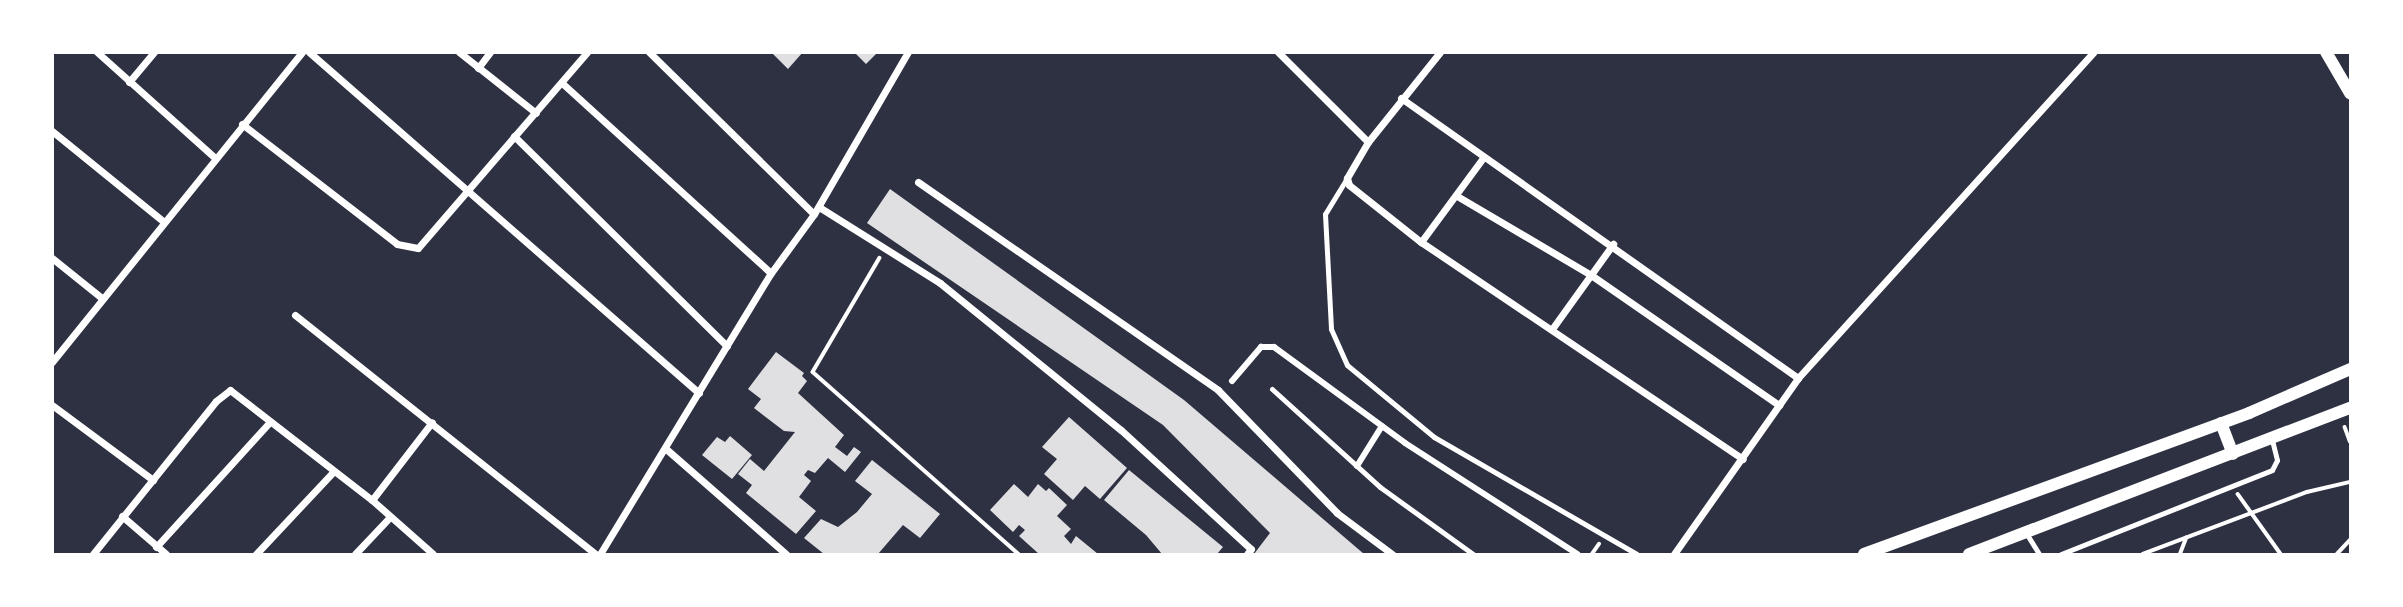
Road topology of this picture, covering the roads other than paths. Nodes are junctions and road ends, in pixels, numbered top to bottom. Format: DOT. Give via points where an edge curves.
graph roads {
  1 [pos="97,52"];
  2 [pos="154,52"];
  3 [pos="302,52"];
  4 [pos="309,52"];
  5 [pos="459,52"];
  6 [pos="490,52"];
  7 [pos="587,52"];
  8 [pos="649,52"];
  9 [pos="908,52"];
  10 [pos="1278,52"];
  11 [pos="1440,52"];
  12 [pos="2094,52"];
  13 [pos="2326,52"];
  14 [pos="478,68"];
  15 [pos="129,82"];
  16 [pos="562,83"];
  17 [pos="2350,93"];
  18 [pos="1401,98"];
  19 [pos="536,113"];
  20 [pos="242,124"];
  21 [pos="52,131"];
  22 [pos="514,136"];
  23 [pos="1368,142"];
  24 [pos="214,157"];
  25 [pos="1483,158"];
  26 [pos="1347,178"];
  27 [pos="918,182"];
  28 [pos="468,193"];
  29 [pos="1457,195"];
  30 [pos="816,210"];
  31 [pos="164,222"];
  32 [pos="1421,242"];
  33 [pos="1613,244"];
  34 [pos="52,258"];
  35 [pos="771,273"];
  36 [pos="1591,275"];
  37 [pos="103,299"];
  38 [pos="295,315"];
  39 [pos="1552,328"];
  40 [pos="727,346"];
  41 [pos="53,359"];
  42 [pos="2350,369"];
  43 [pos="1798,378"];
  44 [pos="1232,381"];
  45 [pos="1272,389"];
  46 [pos="699,393"];
  47 [pos="52,405"];
  48 [pos="1779,405"];
  49 [pos="2350,408"];
  50 [pos="432,422"];
  51 [pos="269,423"];
  52 [pos="2221,423"];
  53 [pos="1382,426"];
  54 [pos="2272,439"];
  55 [pos="665,447"];
  56 [pos="2233,454"];
  57 [pos="1743,459"];
  58 [pos="1357,466"];
  59 [pos="332,473"];
  60 [pos="153,480"];
  61 [pos="372,500"];
  62 [pos="122,516"];
  63 [pos="388,519"];
  64 [pos="2026,533"];
  65 [pos="156,547"];
  66 [pos="93,555"];
  67 [pos="166,555"];
  68 [pos="256,555"];
  69 [pos="355,555"];
  70 [pos="432,555"];
  71 [pos="598,555"];
  72 [pos="786,555"];
  73 [pos="1247,555"];
  74 [pos="1392,555"];
  75 [pos="1473,555"];
  76 [pos="1577,555"];
  77 [pos="1637,555"];
  78 [pos="1674,555"];
  79 [pos="1864,555"];
  80 [pos="1969,555"];
  81 [pos="2039,555"];
  82 [pos="2062,555"];
  1 -- 15 [label="street"];
  2 -- 15 [label="street"];
  3 -- 20 [label="street"];
  4 -- 28 [label="street"];
  5 -- 14 [label="street"];
  6 -- 14 [label="street"];
  7 -- 16 [label="street"];
  8 -- 30 [label="street"];
  9 -- 30 [label="street"];
  10 -- 23 [label="street"];
  11 -- 18 [label="street"];
  12 -- 43 [label="street"];
  13 -- 17 [label="street"];
  14 -- 19 [label="street"];
  15 -- 24 [label="street"];
  16 -- 19 [label="street"];
  16 -- 35 [label="street"];
  18 -- 23 [label="street"];
  18 -- 25 [label="street"];
  19 -- 22 [label="street"];
  20 -- 24 [label="street"];
  20 -- 28 [label="street" via="408,249 426,243"];
  21 -- 31 [label="street"];
  22 -- 28 [label="street"];
  22 -- 40 [label="street"];
  23 -- 26 [label="street"];
  24 -- 31 [label="street"];
  25 -- 29 [label="street"];
  25 -- 33 [label="street"];
  26 -- 32 [label="street" via="1349,185"];
  26 -- 77 [label="lane" via="1325,214 1331,329 1347,365 1434,437"];
  27 -- 74 [label="street" via="1218,390 1337,513"];
  28 -- 46 [label="street"];
  29 -- 32 [label="street"];
  29 -- 36 [label="street"];
  30 -- 35 [label="street"];
  30 -- 73 [label="street" via="940,283 1121,430 1251,549"];
  31 -- 37 [label="street"];
  32 -- 39 [label="street"];
  33 -- 36 [label="street"];
  33 -- 43 [label="street"];
  34 -- 37 [label="street"];
  35 -- 40 [label="street"];
  36 -- 39 [label="street"];
  36 -- 48 [label="street"];
  37 -- 41 [label="street"];
  38 -- 50 [label="street"];
  39 -- 57 [label="street"];
  40 -- 46 [label="street"];
  42 -- 52 [label="street"];
  43 -- 48 [label="street"];
  44 -- 53 [label="street" via="1261,347 1274,347"];
  45 -- 58 [label="lane"];
  46 -- 55 [label="street"];
  47 -- 60 [label="street"];
  48 -- 57 [label="street"];
  49 -- 54 [label="street"];
  50 -- 61 [label="street"];
  50 -- 71 [label="street"];
  51 -- 59 [label="street"];
  51 -- 60 [label="street" via="230,390"];
  51 -- 65 [label="street"];
  52 -- 56 [label="street"];
  52 -- 79 [label="street"];
  53 -- 58 [label="street"];
  53 -- 76 [label="street"];
  54 -- 56 [label="street"];
  54 -- 82 [label="lane" via="2277,460 2272,470"];
  55 -- 71 [label="street"];
  55 -- 72 [label="street"];
  56 -- 64 [label="street"];
  57 -- 78 [label="street"];
  58 -- 75 [label="lane"];
  59 -- 61 [label="street"];
  59 -- 68 [label="street"];
  60 -- 62 [label="street"];
  61 -- 63 [label="street"];
  62 -- 65 [label="street"];
  62 -- 66 [label="street"];
  63 -- 69 [label="street"];
  63 -- 70 [label="street"];
  64 -- 80 [label="street"];
  64 -- 81 [label="lane"];
  65 -- 67 [label="street"];
}
